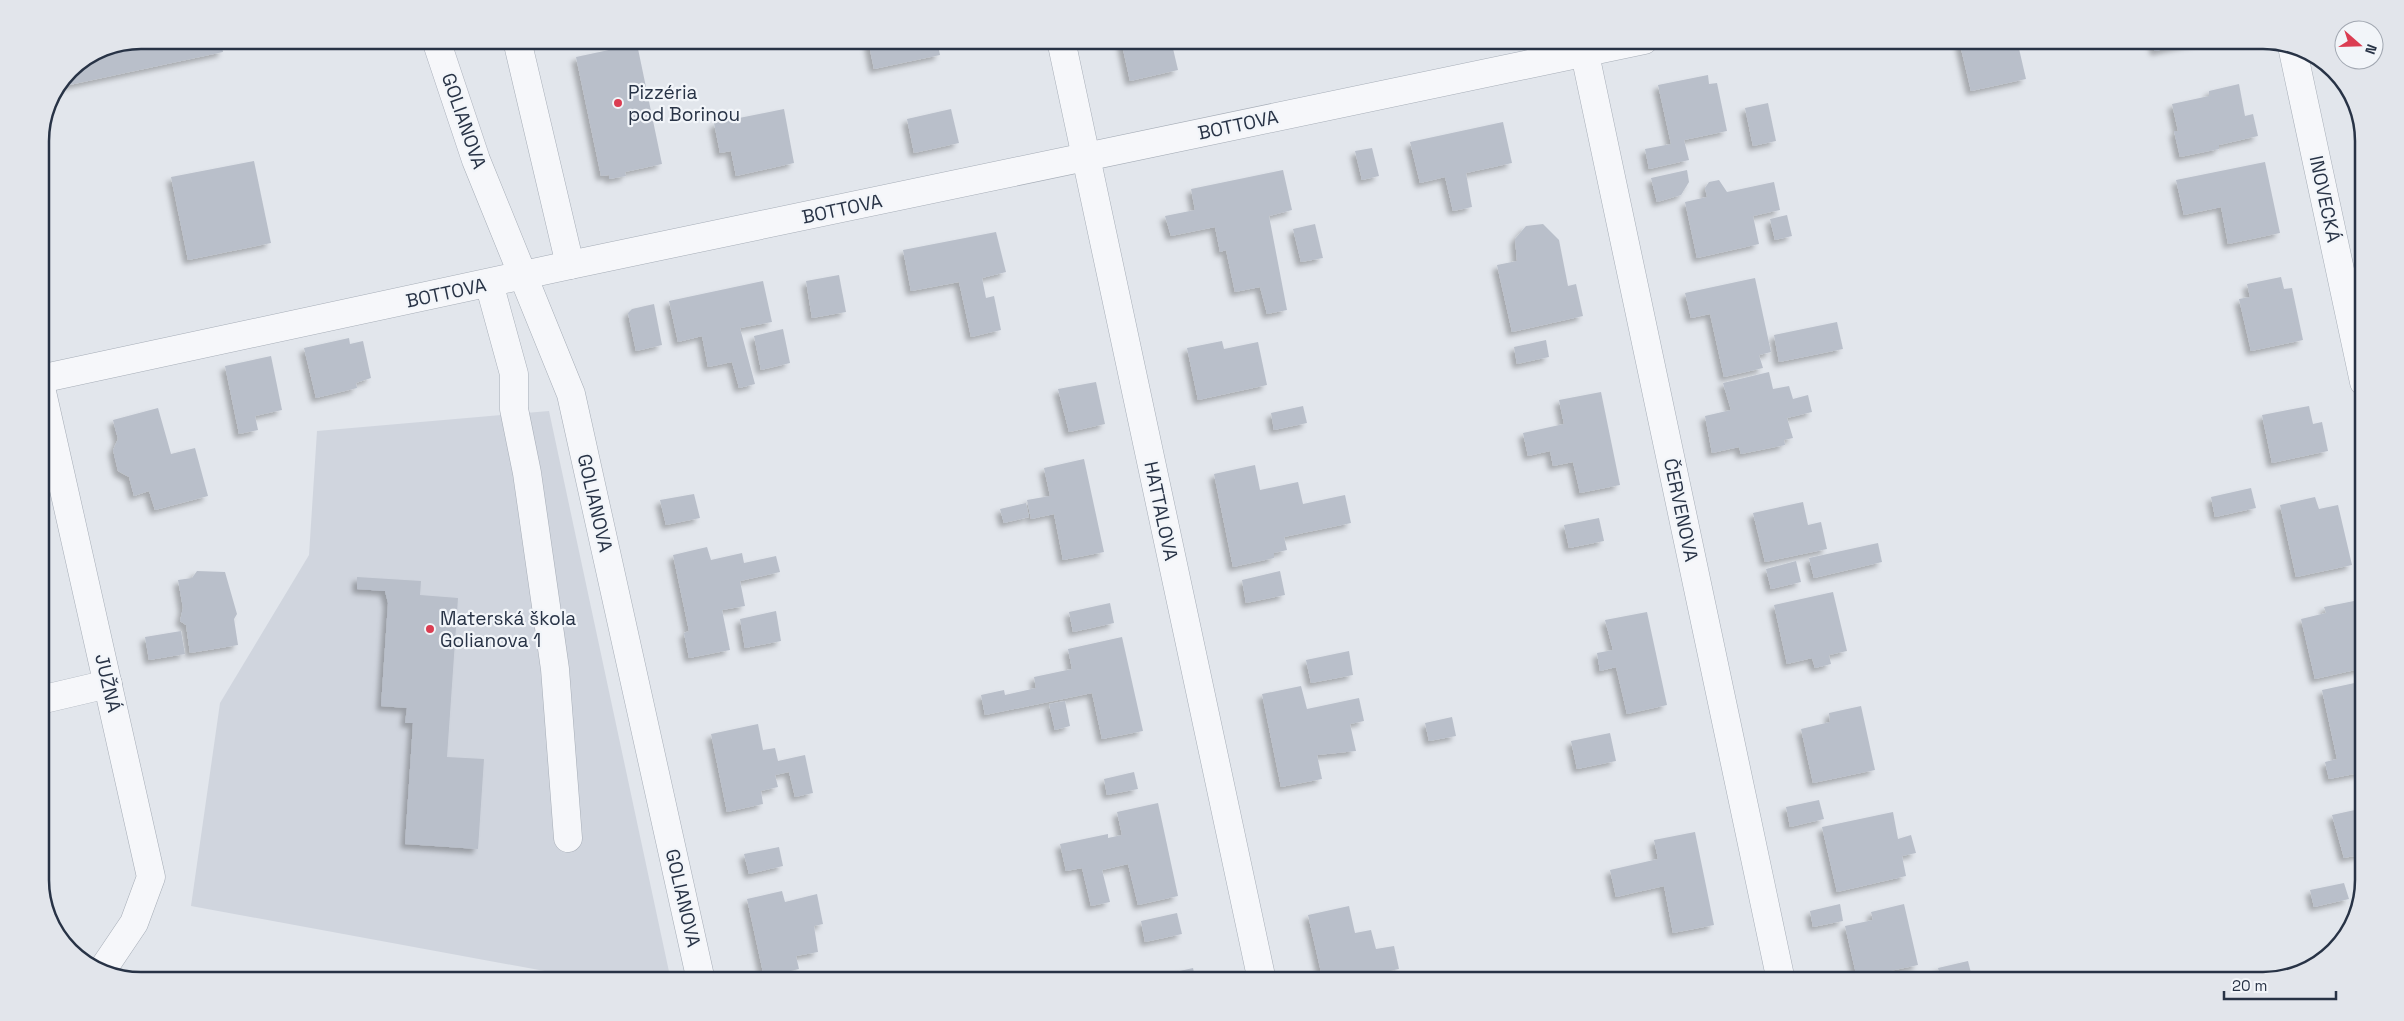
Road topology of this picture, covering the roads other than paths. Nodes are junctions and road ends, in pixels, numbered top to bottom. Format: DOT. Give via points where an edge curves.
graph roads {
  1 [pos="439,49"];
  2 [pos="519,49"];
  3 [pos="1063,49"];
  4 [pos="1574,49"];
  5 [pos="1583,49"];
  6 [pos="2294,54"];
  7 [pos="1086,157"];
  8 [pos="570,265"];
  9 [pos="524,276"];
  10 [pos="489,283"];
  11 [pos="2355,340"];
  12 [pos="49,379"];
  13 [pos="49,421"];
  14 [pos="108,684"];
  15 [pos="49,698"];
  16 [pos="568,838"];
  17 [pos="106,965"];
  18 [pos="699,972"];
  19 [pos="1260,972"];
  20 [pos="1779,972"];
  1 -- 9 [label="street, GOLIANOVA" via="476,160"];
  2 -- 8 [label="street"];
  3 -- 7 [label="street, HATTALOVA"];
  4 -- 7 [label="street, BOTTOVA"];
  5 -- 20 [label="street, ČERVENOVA"];
  6 -- 11 [label="street, INOVECKÁ"];
  7 -- 8 [label="street, BOTTOVA"];
  7 -- 19 [label="street, HATTALOVA"];
  8 -- 9 [label="street, BOTTOVA"];
  9 -- 10 [label="street, BOTTOVA"];
  9 -- 18 [label="street, GOLIANOVA" via="570,394"];
  10 -- 12 [label="street, BOTTOVA"];
  10 -- 16 [label="street" via="514,374 514,409 527,474 555,668"];
  13 -- 14 [label="street, JUŽNÁ"];
  14 -- 15 [label="street"];
  14 -- 17 [label="street, JUŽNÁ" via="151,877 134,923"];
}
